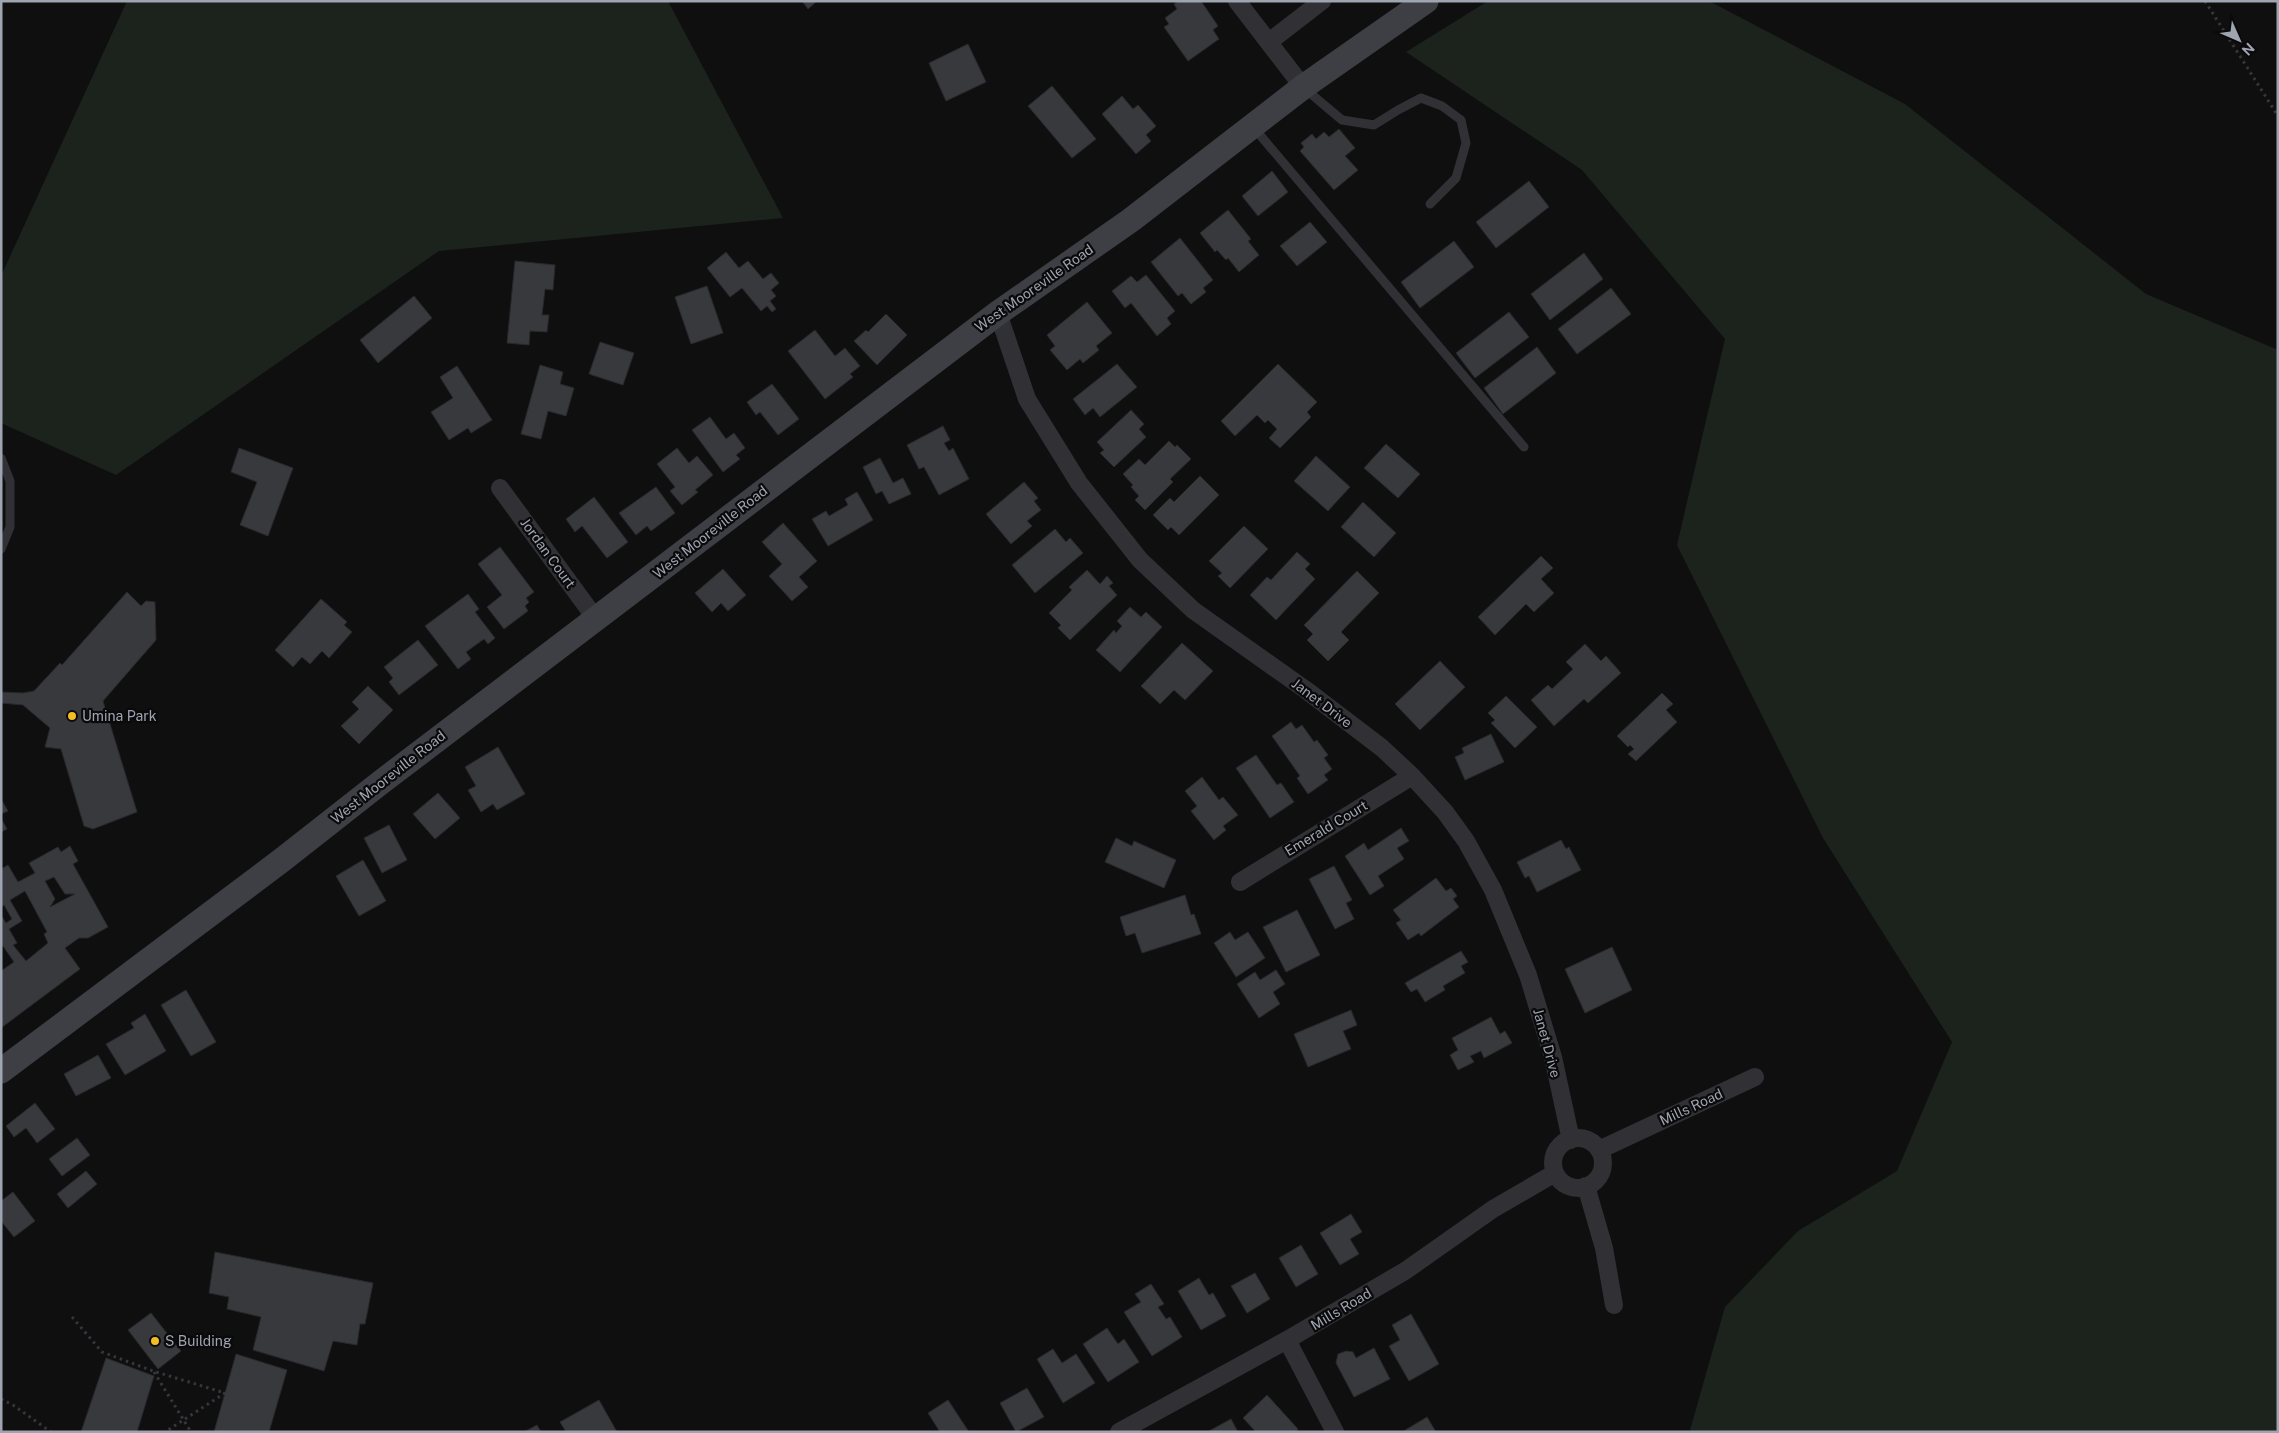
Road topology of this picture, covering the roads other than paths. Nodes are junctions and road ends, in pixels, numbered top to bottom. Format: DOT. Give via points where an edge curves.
graph roads {
  1 [pos="1238,1"];
  2 [pos="1322,1"];
  3 [pos="1426,1"];
  4 [pos="1269,42"];
  5 [pos="1303,87"];
  6 [pos="1252,126"];
  7 [pos="1430,204"];
  8 [pos="998,313"];
  9 [pos="1524,447"];
  10 [pos="1,458"];
  11 [pos="500,488"];
  12 [pos="1,549"];
  13 [pos="596,620"];
  14 [pos="1412,776"];
  15 [pos="1240,882"];
  16 [pos="1,1071"];
  17 [pos="1755,1077"];
  18 [pos="1571,1140"];
  19 [pos="1599,1150"];
  20 [pos="1555,1172"];
  21 [pos="1586,1186"];
  22 [pos="1614,1305"];
  23 [pos="1287,1340"];
  24 [pos="1119,1432"];
  25 [pos="1335,1432"];
  1 -- 4 [label="street"];
  2 -- 4 [label="street"];
  3 -- 5 [label="main road, West Mooreville Road"];
  4 -- 5 [label="street"];
  5 -- 6 [label="main road, West Mooreville Road"];
  5 -- 7 [label="lane" via="1342,120 1374,126 1421,98 1442,106 1461,120 1466,143 1456,178"];
  6 -- 8 [label="main road, West Mooreville Road" via="1131,220"];
  6 -- 9 [label="lane"];
  8 -- 13 [label="main road, West Mooreville Road"];
  8 -- 14 [label="street, Janet Drive" via="1027,399 1079,483 1140,560 1193,610 1306,690 1382,748"];
  10 -- 12 [label="lane" via="10,481 10,527"];
  11 -- 13 [label="street, Jordan Court"];
  13 -- 16 [label="main road, West Mooreville Road"];
  14 -- 15 [label="street, Emerald Court"];
  14 -- 18 [label="street, Janet Drive" via="1466,840 1493,890 1528,975 1552,1057"];
  17 -- 19 [label="street, Mills Road"];
  18 -- 19 [label="street" via="1587,1140"];
  18 -- 20 [label="street" via="1558,1149 1553,1165"];
  19 -- 21 [label="street" via="1601,1171 1598,1178"];
  20 -- 21 [label="street" via="1571,1187"];
  20 -- 23 [label="street, Mills Road" via="1493,1209 1405,1271"];
  21 -- 22 [label="street" via="1604,1248"];
  23 -- 24 [label="street, Mills Road"];
  23 -- 25 [label="street"];
}
